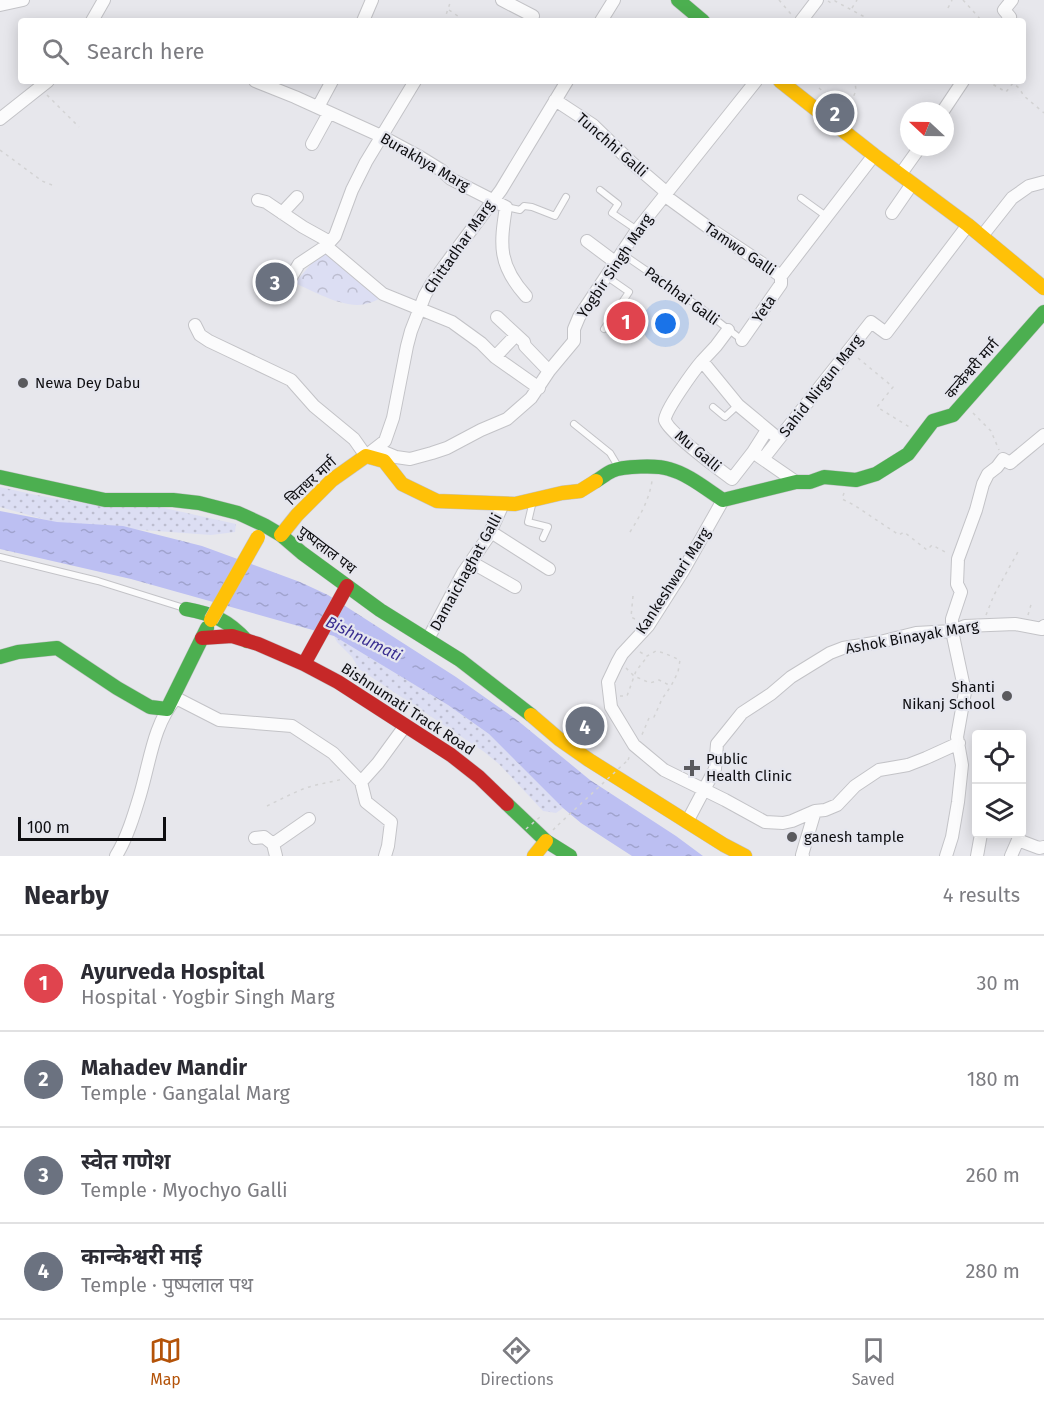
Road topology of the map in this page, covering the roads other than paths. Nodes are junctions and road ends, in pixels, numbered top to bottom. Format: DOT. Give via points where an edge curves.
graph roads {
  1 [pos="23,0"];
  2 [pos="104,0"];
  3 [pos="372,0"];
  4 [pos="502,0"];
  5 [pos="614,0"];
  6 [pos="678,0"];
  7 [pos="817,0"];
  8 [pos="1012,0"];
  9 [pos="0,5"];
  10 [pos="533,16"];
  11 [pos="98,18"];
  12 [pos="364,18"];
  13 [pos="603,18"];
  14 [pos="700,18"];
  15 [pos="797,18"];
  16 [pos="1010,18"];
  17 [pos="44,84"];
  18 [pos="262,84"];
  19 [pos="331,84"];
  20 [pos="413,84"];
  21 [pos="565,84"];
  22 [pos="754,84"];
  23 [pos="784,84"];
  24 [pos="961,84"];
  25 [pos="555,100"];
  26 [pos="949,102"];
  27 [pos="323,110"];
  28 [pos="0,119"];
  29 [pos="381,136"];
  30 [pos="312,144"];
  31 [pos="874,155"];
  32 [pos="914,156"];
  33 [pos="900,175"];
  34 [pos="1044,182"];
  35 [pos="912,184"];
  36 [pos="600,190"];
  37 [pos="665,194"];
  38 [pos="297,197"];
  39 [pos="566,197"];
  40 [pos="801,198"];
  41 [pos="258,200"];
  42 [pos="493,200"];
  43 [pos="506,207"];
  44 [pos="282,213"];
  45 [pos="892,213"];
  46 [pos="826,216"];
  47 [pos="968,225"];
  48 [pos="637,230"];
  49 [pos="982,236"];
  50 [pos="586,241"];
  51 [pos="328,244"];
  52 [pos="618,257"];
  53 [pos="605,276"];
  54 [pos="781,276"];
  55 [pos="1044,288"];
  56 [pos="280,296"];
  57 [pos="526,296"];
  58 [pos="419,309"];
  59 [pos="1044,312"];
  60 [pos="497,317"];
  61 [pos="195,326"];
  62 [pos="604,328"];
  63 [pos="728,330"];
  64 [pos="516,335"];
  65 [pos="742,340"];
  66 [pos="495,357"];
  67 [pos="702,361"];
  68 [pos="549,371"];
  69 [pos="539,388"];
  70 [pos="738,405"];
  71 [pos="713,407"];
  72 [pos="574,424"];
  73 [pos="767,430"];
  74 [pos="1044,435"];
  75 [pos="779,439"];
  76 [pos="366,456"];
  77 [pos="758,456"];
  78 [pos="620,469"];
  79 [pos="0,477"];
  80 [pos="796,482"];
  81 [pos="533,500"];
  82 [pos="723,500"];
  83 [pos="503,504"];
  84 [pos="261,531"];
  85 [pos="491,532"];
  86 [pos="281,535"];
  87 [pos="543,538"];
  88 [pos="0,557"];
  89 [pos="471,562"];
  90 [pos="549,569"];
  91 [pos="515,587"];
  92 [pos="345,589"];
  93 [pos="191,613"];
  94 [pos="204,628"];
  95 [pos="1043,628"];
  96 [pos="952,631"];
  97 [pos="428,639"];
  98 [pos="247,641"];
  99 [pos="0,657"];
  100 [pos="304,664"];
  101 [pos="167,708"];
  102 [pos="405,726"];
  103 [pos="959,743"];
  104 [pos="361,782"];
  105 [pos="704,790"];
  106 [pos="816,811"];
  107 [pos="309,819"];
  108 [pos="687,822"];
  109 [pos="255,838"];
  110 [pos="980,838"];
  111 [pos="546,841"];
  112 [pos="1044,847"];
  113 [pos="274,850"];
  114 [pos="116,856"];
  115 [pos="385,856"];
  116 [pos="534,856"];
  117 [pos="570,856"];
  118 [pos="744,856"];
  119 [pos="803,856"];
  120 [pos="946,856"];
  121 [pos="977,856"];
  122 [pos="1011,856"];
  1 -- 9 [label="street"];
  2 -- 11 [label="street"];
  3 -- 12 [label="street"];
  4 -- 10 [label="street"];
  5 -- 13 [label="street"];
  6 -- 14 [label="main road"];
  7 -- 15 [label="street"];
  8 -- 16 [label="street" via="1004,10"];
  17 -- 28 [label="street"];
  18 -- 27 [label="street, Burakhya Marg"];
  19 -- 27 [label="street"];
  20 -- 29 [label="street"];
  21 -- 25 [label="street, Chittadhar Marg"];
  22 -- 37 [label="street, Yogbir Singh Marg"];
  23 -- 31 [label="main road"];
  24 -- 26 [label="street"];
  25 -- 37 [label="street, Tunchhi Galli" via="593,125"];
  25 -- 42 [label="street, Chittadhar Marg"];
  27 -- 29 [label="street, Burakhya Marg"];
  27 -- 30 [label="street"];
  29 -- 42 [label="street, Burakhya Marg" via="427,161 451,180"];
  29 -- 51 [label="street"];
  31 -- 33 [label="main road"];
  31 -- 46 [label="street, Tamwo Galli"];
  32 -- 33 [label="street"];
  33 -- 35 [label="main road"];
  34 -- 49 [label="street" via="1029,186 1012,198"];
  35 -- 45 [label="street"];
  35 -- 47 [label="main road"];
  36 -- 48 [label="lane" via="618,204 612,213"];
  37 -- 48 [label="street, Yogbir Singh Marg"];
  37 -- 54 [label="street, Tamwo Galli"];
  38 -- 44 [label="street"];
  39 -- 43 [label="lane" via="555,216 532,207"];
  40 -- 46 [label="lane"];
  41 -- 44 [label="street"];
  42 -- 43 [label="street, Burakhya Marg"];
  42 -- 58 [label="street, Chittadhar Marg" via="432,283"];
  43 -- 57 [label="street" via="502,252 513,279"];
  44 -- 51 [label="street"];
  46 -- 54 [label="street, Tamwo Galli"];
  47 -- 49 [label="main road"];
  47 -- 75 [label="street, Sahid Nirgun Marg" via="886,333 871,322"];
  48 -- 52 [label="street, Yogbir Singh Marg"];
  49 -- 55 [label="main road"];
  50 -- 52 [label="street"];
  51 -- 56 [label="street" via="299,264"];
  51 -- 58 [label="street" via="383,294"];
  52 -- 53 [label="street, Yogbir Singh Marg"];
  52 -- 63 [label="lane, Pachhai Galli" via="701,308"];
  53 -- 62 [label="lane" via="629,292"];
  53 -- 68 [label="street, Yogbir Singh Marg" via="579,317 573,341"];
  54 -- 65 [label="street, Yeta" via="781,284"];
  58 -- 66 [label="street" via="452,322"];
  58 -- 76 [label="street, Chittadhar Marg" via="406,346 385,441"];
  59 -- 80 [label="main road, कन्केश्वरी मार्ग" via="963,405 953,415 933,421 908,454 876,474 855,480 824,477"];
  60 -- 64 [label="street"];
  61 -- 76 [label="street" via="209,341 291,380 314,406 354,439"];
  63 -- 65 [label="lane, Pachhai Galli"];
  63 -- 67 [label="street, Mu Galli"];
  64 -- 66 [label="street"];
  64 -- 68 [label="street"];
  66 -- 69 [label="street"];
  67 -- 70 [label="street"];
  67 -- 77 [label="street, Mu Galli" via="665,414 666,423 732,479"];
  68 -- 69 [label="street, Yogbir Singh Marg"];
  69 -- 76 [label="street, Yogbir Singh Marg" via="507,419 447,448 410,459 384,452"];
  70 -- 71 [label="lane" via="725,417"];
  70 -- 73 [label="street"];
  72 -- 78 [label="lane" via="610,453"];
  73 -- 75 [label="street"];
  73 -- 77 [label="street"];
  74 -- 96 [label="street" via="1010,463 1003,459 983,484 958,559 957,584 961,592"];
  75 -- 77 [label="street, Sahid Nirgun Marg"];
  76 -- 83 [label="main road" via="384,461 402,484 437,501"];
  76 -- 86 [label="main road, चितधर मार्ग" via="332,480"];
  77 -- 80 [label="street"];
  78 -- 81 [label="main road" via="580,491"];
  78 -- 82 [label="main road" via="671,469"];
  79 -- 84 [label="main road, पुष्पलाल पथ" via="105,500 200,503 238,513"];
  80 -- 82 [label="main road, कन्केश्वरी मार्ग"];
  81 -- 83 [label="main road"];
  81 -- 87 [label="lane" via="528,522 548,527"];
  82 -- 105 [label="street, Kankeshwari Marg" via="683,571 648,626 622,654 608,682 611,707 634,745 664,770"];
  83 -- 85 [label="street, Damaichaghat Galli"];
  84 -- 86 [label="main road, पुष्पलाल पथ"];
  84 -- 94 [label="main road, bridge"];
  85 -- 89 [label="street, Damaichaghat Galli"];
  85 -- 90 [label="street"];
  86 -- 92 [label="main road, पुष्पलाल पथ"];
  88 -- 93 [label="lane" via="98,581"];
  89 -- 91 [label="street"];
  89 -- 97 [label="street, Damaichaghat Galli"];
  92 -- 97 [label="main road, पुष्पलाल पथ"];
  92 -- 100 [label="main road"];
  93 -- 98 [label="main road" via="210,613 236,628"];
  94 -- 98 [label="main road, Bishnumati Track Road"];
  94 -- 101 [label="main road"];
  95 -- 96 [label="street, Ashok Binayak Marg" via="1015,624 965,626"];
  96 -- 103 [label="street" via="965,692"];
  96 -- 105 [label="street, Ashok Binayak Marg" via="916,633 843,648 804,668 742,713 717,744 715,769"];
  97 -- 108 [label="main road, पुष्पलाल पथ" via="559,739"];
  98 -- 100 [label="main road, Bishnumati Track Road"];
  99 -- 101 [label="main road" via="57,648 150,707"];
  100 -- 102 [label="main road, Bishnumati Track Road"];
  101 -- 104 [label="street" via="176,698 219,720 292,726 333,753"];
  101 -- 114 [label="street"];
  102 -- 104 [label="street"];
  102 -- 111 [label="main road, Bishnumati Track Road" via="479,777"];
  103 -- 106 [label="street" via="908,765 879,770 855,786 837,805"];
  103 -- 120 [label="street" via="962,765 958,802"];
  104 -- 115 [label="street" via="366,802 391,822"];
  105 -- 106 [label="street" via="765,822 783,823"];
  105 -- 108 [label="street, Ashok Binayak Marg"];
  106 -- 119 [label="street"];
  107 -- 113 [label="street"];
  108 -- 118 [label="main road"];
  109 -- 113 [label="street" via="264,837"];
  110 -- 121 [label="street"];
  111 -- 116 [label="main road"];
  111 -- 117 [label="main road, Bishnumati Track Road"];
  112 -- 122 [label="street" via="1018,840"];
}
